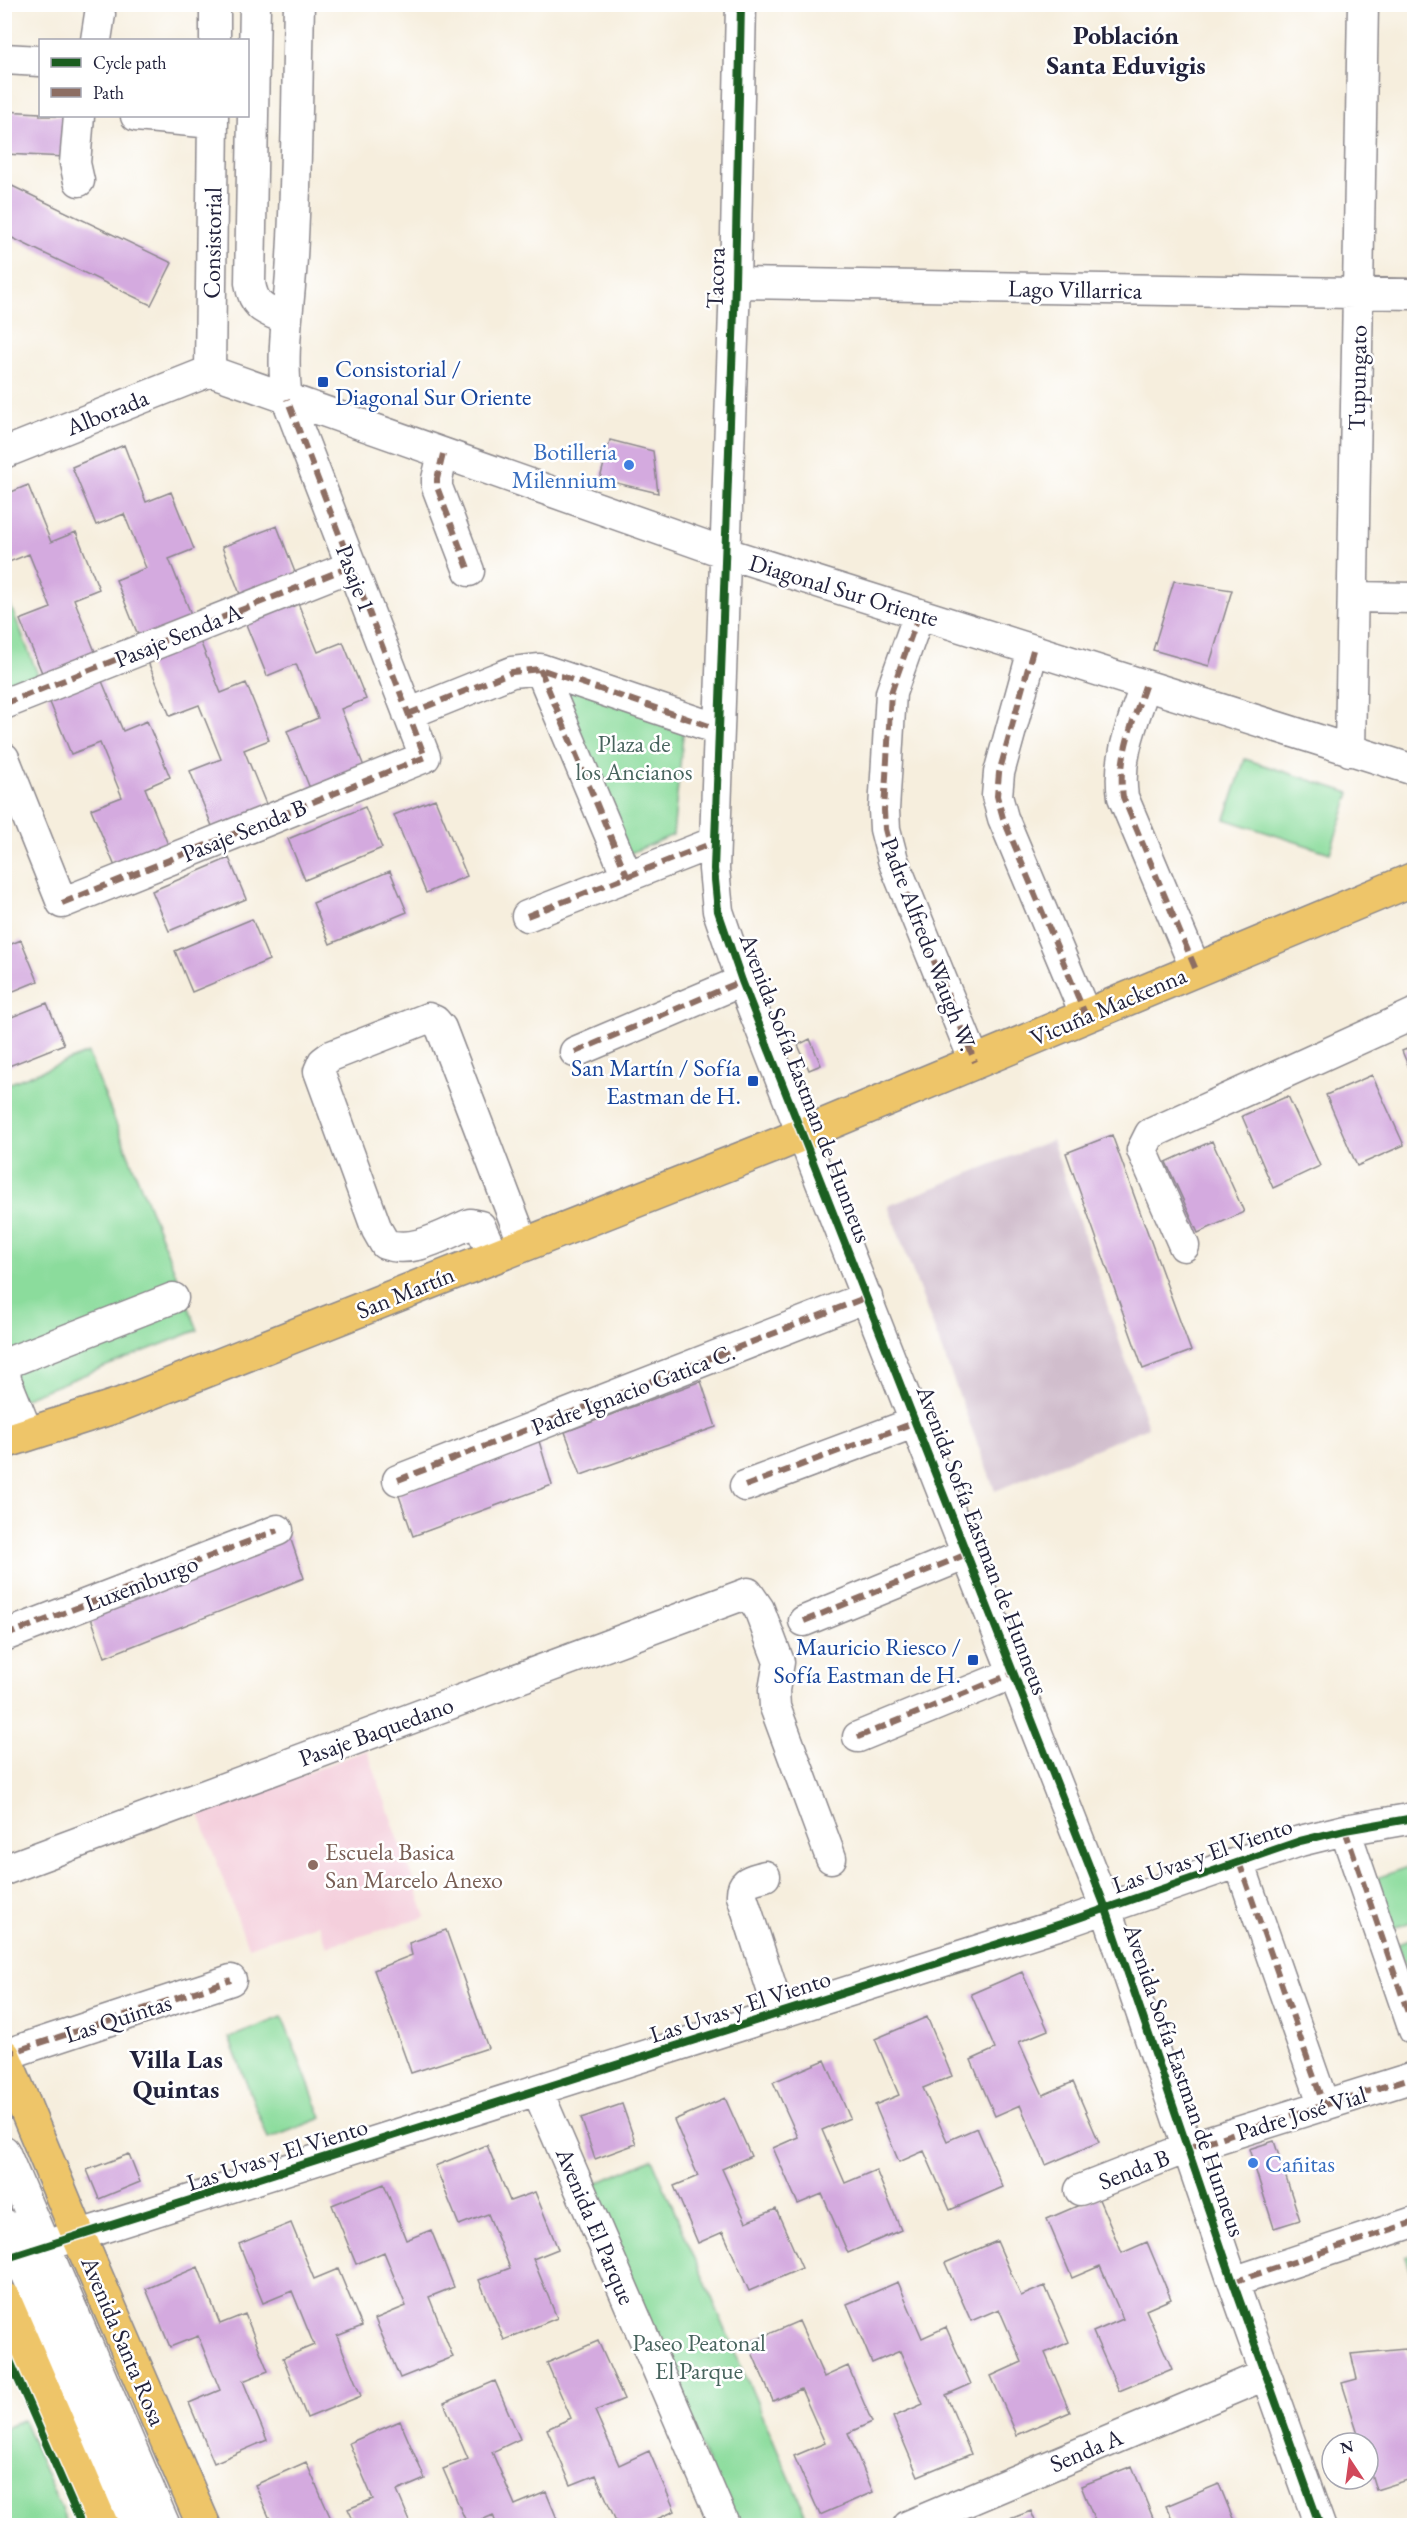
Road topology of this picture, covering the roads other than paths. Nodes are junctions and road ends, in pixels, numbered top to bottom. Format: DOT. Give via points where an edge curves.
graph roads {
  1 [pos="215,4"];
  2 [pos="255,4"];
  3 [pos="299,4"];
  4 [pos="741,4"];
  5 [pos="1363,4"];
  6 [pos="214,39"];
  7 [pos="4,59"];
  8 [pos="39,61"];
  9 [pos="79,117"];
  10 [pos="162,117"];
  11 [pos="213,119"];
  12 [pos="79,181"];
  13 [pos="735,283"];
  14 [pos="1358,293"];
  15 [pos="1414,294"];
  16 [pos="286,319"];
  17 [pos="210,371"];
  18 [pos="287,399"];
  19 [pos="4,453"];
  20 [pos="443,454"];
  21 [pos="726,553"];
  22 [pos="352,566"];
  23 [pos="469,571"];
  24 [pos="1353,597"];
  25 [pos="1414,598"];
  26 [pos="919,614"];
  27 [pos="1033,650"];
  28 [pos="540,669"];
  29 [pos="1145,686"];
  30 [pos="4,704"];
  31 [pos="408,714"];
  32 [pos="718,729"];
  33 [pos="1350,751"];
  34 [pos="425,757"];
  35 [pos="4,758"];
  36 [pos="1414,770"];
  37 [pos="715,842"];
  38 [pos="627,876"];
  39 [pos="1414,879"];
  40 [pos="527,916"];
  41 [pos="1196,970"];
  42 [pos="742,981"];
  43 [pos="1414,1014"];
  44 [pos="1086,1016"];
  45 [pos="575,1052"];
  46 [pos="975,1062"];
  47 [pos="803,1135"];
  48 [pos="524,1245"];
  49 [pos="1184,1246"];
  50 [pos="494,1257"];
  51 [pos="173,1298"];
  52 [pos="867,1298"];
  53 [pos="916,1422"];
  54 [pos="16,1438"];
  55 [pos="398,1480"];
  56 [pos="745,1486"];
  57 [pos="278,1530"];
  58 [pos="967,1554"];
  59 [pos="804,1621"];
  60 [pos="4,1636"];
  61 [pos="1014,1673"];
  62 [pos="858,1737"];
  63 [pos="1414,1818"];
  64 [pos="1345,1830"];
  65 [pos="831,1858"];
  66 [pos="1239,1862"];
  67 [pos="4,1870"];
  68 [pos="765,1876"];
  69 [pos="1106,1909"];
  70 [pos="231,1980"];
  71 [pos="1412,2012"];
  72 [pos="780,2014"];
  73 [pos="4,2056"];
  74 [pos="1414,2077"];
  75 [pos="538,2091"];
  76 [pos="1324,2106"];
  77 [pos="1188,2148"];
  78 [pos="4,2151"];
  79 [pos="1080,2190"];
  80 [pos="1414,2222"];
  81 [pos="4,2224"];
  82 [pos="79,2237"];
  83 [pos="22,2254"];
  84 [pos="1233,2282"];
  85 [pos="4,2299"];
  86 [pos="1265,2375"];
  87 [pos="102,2526"];
  88 [pos="135,2526"];
  89 [pos="165,2526"];
  90 [pos="204,2526"];
  91 [pos="724,2526"];
  92 [pos="908,2526"];
  93 [pos="1320,2526"];
  1 -- 6 [label="street"];
  2 -- 16 [label="street" via="250,283 260,307"];
  3 -- 16 [label="street, Pasaje 1" via="292,258"];
  4 -- 13 [label="street, Tacora"];
  5 -- 14 [label="street, Tupungato"];
  7 -- 8 [label="street"];
  9 -- 12 [label="street" via="75,163"];
  10 -- 11 [label="street"];
  11 -- 17 [label="street, Consistorial"];
  13 -- 14 [label="street, Lago Villarrica"];
  13 -- 21 [label="street, Tacora"];
  14 -- 15 [label="street, Lago Villarrica"];
  14 -- 24 [label="street, Tupungato"];
  16 -- 18 [label="street, Pasaje 1"];
  17 -- 18 [label="street, Diagonal Sur Oriente"];
  17 -- 19 [label="street, Alborada"];
  18 -- 20 [label="street, Diagonal Sur Oriente"];
  18 -- 22 [label="street, Pasaje 1"];
  20 -- 21 [label="street, Diagonal Sur Oriente"];
  20 -- 23 [label="street" via="437,487"];
  21 -- 26 [label="street, Diagonal Sur Oriente"];
  21 -- 32 [label="street, Avenida Sofía Eastman de Hunneus"];
  22 -- 30 [label="street, Pasaje Senda A"];
  22 -- 31 [label="street, Pasaje 1"];
  24 -- 25 [label="street"];
  24 -- 33 [label="street, Tupungato"];
  26 -- 27 [label="street, Diagonal Sur Oriente"];
  26 -- 46 [label="street, Padre Alfredo Waugh W." via="891,693 885,829 893,860"];
  27 -- 29 [label="street, Diagonal Sur Oriente"];
  27 -- 44 [label="street" via="999,773 997,796"];
  28 -- 31 [label="street" via="512,672"];
  28 -- 32 [label="street"];
  28 -- 38 [label="street"];
  29 -- 33 [label="street, Diagonal Sur Oriente"];
  29 -- 41 [label="street" via="1122,756 1123,797"];
  31 -- 34 [label="street, Pasaje 1"];
  32 -- 37 [label="street, Avenida Sofía Eastman de Hunneus"];
  33 -- 36 [label="street, Diagonal Sur Oriente"];
  34 -- 35 [label="street, Pasaje Senda B" via="62,903"];
  37 -- 38 [label="street"];
  37 -- 42 [label="street, Avenida Sofía Eastman de Hunneus" via="718,911"];
  38 -- 40 [label="street"];
  39 -- 41 [label="main road, Vicuña Mackenna"];
  41 -- 44 [label="main road, Vicuña Mackenna"];
  42 -- 45 [label="street"];
  42 -- 47 [label="street, Avenida Sofía Eastman de Hunneus"];
  43 -- 49 [label="street" via="1150,1134 1142,1150"];
  44 -- 46 [label="main road, Vicuña Mackenna"];
  46 -- 47 [label="main road, Vicuña Mackenna"];
  47 -- 48 [label="main road, San Martín"];
  47 -- 52 [label="street, Avenida Sofía Eastman de Hunneus"];
  48 -- 50 [label="main road, San Martín"];
  48 -- 50 [label="street" via="435,1021 428,1018 323,1062 319,1071 385,1244 410,1248 470,1224 480,1226"];
  50 -- 54 [label="main road, San Martín" via="119,1405"];
  51 -- 54 [label="street" via="12,1362 5,1369"];
  52 -- 53 [label="street, Avenida Sofía Eastman de Hunneus"];
  52 -- 55 [label="street, Padre Ignacio Gatica C."];
  53 -- 56 [label="street"];
  53 -- 58 [label="street, Avenida Sofía Eastman de Hunneus"];
  57 -- 60 [label="street, Luxemburgo"];
  58 -- 59 [label="street"];
  58 -- 61 [label="street, Avenida Sofía Eastman de Hunneus"];
  61 -- 62 [label="street"];
  61 -- 69 [label="street, Avenida Sofía Eastman de Hunneus"];
  63 -- 64 [label="street, Las Uvas y El Viento"];
  64 -- 66 [label="street, Las Uvas y El Viento"];
  64 -- 71 [label="street"];
  65 -- 67 [label="street, Pasaje Baquedano" via="775,1707 779,1662 759,1609 748,1593"];
  66 -- 69 [label="street, Las Uvas y El Viento"];
  66 -- 76 [label="street"];
  68 -- 72 [label="street" via="741,1887"];
  69 -- 72 [label="street, Las Uvas y El Viento"];
  69 -- 77 [label="street, Avenida Sofía Eastman de Hunneus"];
  70 -- 73 [label="street, Las Quintas"];
  72 -- 75 [label="street, Las Uvas y El Viento"];
  73 -- 82 [label="main road, Avenida Santa Rosa"];
  74 -- 76 [label="street, Padre José Vial"];
  75 -- 82 [label="street, Las Uvas y El Viento"];
  75 -- 91 [label="street, Avenida El Parque"];
  76 -- 77 [label="street, Padre José Vial"];
  77 -- 79 [label="street, Senda B"];
  77 -- 84 [label="street, Avenida Sofía Eastman de Hunneus"];
  78 -- 83 [label="street"];
  80 -- 84 [label="street"];
  81 -- 83 [label="street"];
  82 -- 83 [label="street, Las Uvas y El Viento"];
  82 -- 90 [label="main road, Avenida Santa Rosa"];
  83 -- 88 [label="street"];
  83 -- 89 [label="street"];
  84 -- 86 [label="street, Avenida Sofía Eastman de Hunneus"];
  85 -- 87 [label="main road"];
  86 -- 92 [label="street, Senda A"];
  86 -- 93 [label="street, Avenida Sofía Eastman de Hunneus"];
}
